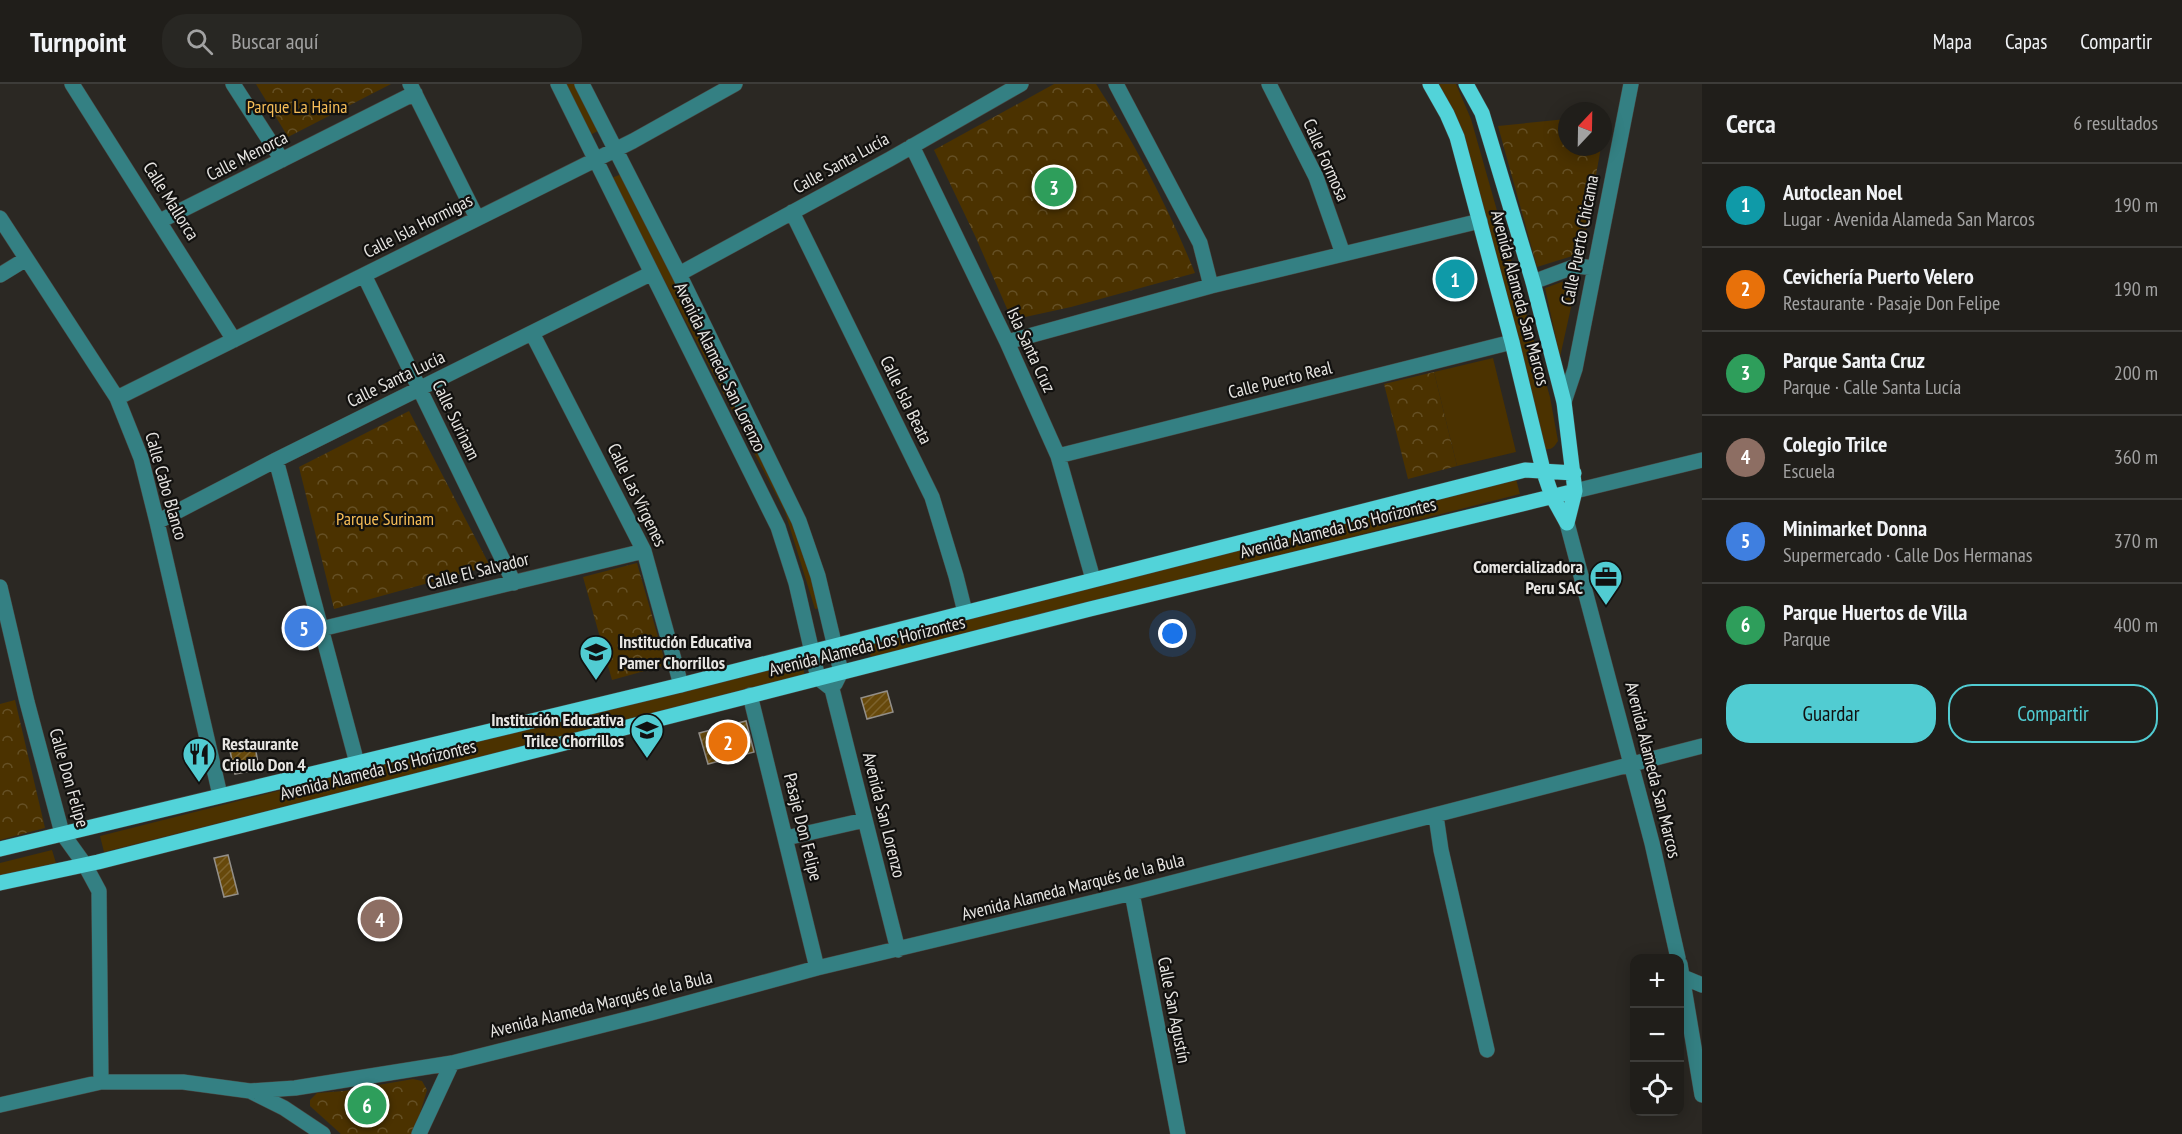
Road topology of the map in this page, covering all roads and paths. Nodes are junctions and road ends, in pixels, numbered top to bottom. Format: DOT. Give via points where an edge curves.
graph roads {
  1 [pos="72,84"];
  2 [pos="233,84"];
  3 [pos="558,84"];
  4 [pos="582,84"];
  5 [pos="1021,84"];
  6 [pos="1116,84"];
  7 [pos="1269,84"];
  8 [pos="1430,84"];
  9 [pos="1466,84"];
  10 [pos="731,85"];
  11 [pos="1627,85"];
  12 [pos="412,89"];
  13 [pos="912,146"];
  14 [pos="615,150"];
  15 [pos="596,159"];
  16 [pos="282,160"];
  17 [pos="792,212"];
  18 [pos="0,218"];
  19 [pos="477,218"];
  20 [pos="160,220"];
  21 [pos="1480,221"];
  22 [pos="1343,254"];
  23 [pos="26,259"];
  24 [pos="1595,268"];
  25 [pos="652,273"];
  26 [pos="679,274"];
  27 [pos="0,275"];
  28 [pos="364,275"];
  29 [pos="1533,282"];
  30 [pos="1211,286"];
  31 [pos="532,333"];
  32 [pos="234,340"];
  33 [pos="1007,342"];
  34 [pos="1512,342"];
  35 [pos="419,389"];
  36 [pos="117,398"];
  37 [pos="1564,402"];
  38 [pos="1058,456"];
  39 [pos="276,460"];
  40 [pos="1702,460"];
  41 [pos="1543,471"];
  42 [pos="1574,473"];
  43 [pos="1604,484"];
  44 [pos="1575,491"];
  45 [pos="1552,496"];
  46 [pos="157,522"];
  47 [pos="1567,523"];
  48 [pos="645,551"];
  49 [pos="1093,579"];
  50 [pos="514,583"];
  51 [pos="0,587"];
  52 [pos="965,612"];
  53 [pos="321,629"];
  54 [pos="835,645"];
  55 [pos="812,651"];
  56 [pos="841,672"];
  57 [pos="818,678"];
  58 [pos="681,685"];
  59 [pos="832,689"];
  60 [pos="750,695"];
  61 [pos="1702,746"];
  62 [pos="357,764"];
  63 [pos="1632,765"];
  64 [pos="220,795"];
  65 [pos="1436,816"];
  66 [pos="865,820"];
  67 [pos="62,833"];
  68 [pos="786,838"];
  69 [pos="0,849"];
  70 [pos="85,865"];
  71 [pos="0,883"];
  72 [pos="1132,893"];
  73 [pos="898,950"];
  74 [pos="1677,954"];
  75 [pos="817,968"];
  76 [pos="1684,972"];
  77 [pos="1702,985"];
  78 [pos="1684,988"];
  79 [pos="1487,1050"];
  80 [pos="452,1063"];
  81 [pos="101,1082"];
  82 [pos="250,1091"];
  83 [pos="1702,1095"];
  84 [pos="0,1105"];
  85 [pos="323,1134"];
  86 [pos="419,1134"];
  87 [pos="1178,1134"];
  1 -- 20 [label="street, Calle Mallorca"];
  2 -- 16 [label="street"];
  3 -- 15 [label="street, Avenida Alameda San Lorenzo"];
  4 -- 14 [label="street, Avenida Alameda San Lorenzo"];
  5 -- 13 [label="street, Calle Santa Lucía"];
  6 -- 30 [label="street" via="1200,243"];
  7 -- 22 [label="street, Calle Formosa" via="1316,177"];
  8 -- 21 [label="main road, Avenida Alameda San Marcos" via="1457,137"];
  9 -- 29 [label="main road, Avenida Alameda San Marcos" via="1482,113"];
  10 -- 14 [label="street, Calle Isla Hormigas"];
  11 -- 24 [label="street, Calle Puerto Chicama"];
  12 -- 16 [label="street, Calle Menorca"];
  12 -- 19 [label="street"];
  13 -- 17 [label="street, Calle Santa Lucía"];
  13 -- 33 [label="street, Isla Santa Cruz"];
  14 -- 15 [label="street, Calle Isla Hormigas"];
  14 -- 26 [label="street, Avenida Alameda San Lorenzo"];
  15 -- 19 [label="street, Calle Isla Hormigas"];
  15 -- 25 [label="street, Avenida Alameda San Lorenzo"];
  16 -- 20 [label="street, Calle Menorca"];
  17 -- 26 [label="street, Calle Santa Lucía"];
  17 -- 52 [label="street, Calle Isla Beata" via="932,497"];
  18 -- 23 [label="street, Calle Cabo Blanco"];
  19 -- 28 [label="street, Calle Isla Hormigas"];
  20 -- 32 [label="street, Calle Mallorca"];
  21 -- 22 [label="street"];
  21 -- 34 [label="main road, Avenida Alameda San Marcos"];
  22 -- 30 [label="street"];
  23 -- 27 [label="street"];
  23 -- 36 [label="street, Calle Cabo Blanco"];
  24 -- 29 [label="street" via="1576,266"];
  24 -- 37 [label="street, Calle Puerto Chicama" via="1575,369"];
  25 -- 31 [label="street, Calle Santa Lucía"];
  25 -- 55 [label="street, Avenida Alameda San Lorenzo" via="778,527"];
  26 -- 54 [label="street, Avenida Alameda San Lorenzo" via="799,521"];
  28 -- 32 [label="street, Calle Isla Hormigas"];
  28 -- 35 [label="street, Calle Surinam"];
  29 -- 37 [label="main road, Avenida Alameda San Marcos"];
  30 -- 33 [label="street"];
  31 -- 35 [label="street, Calle Santa Lucía"];
  31 -- 48 [label="street, Calle Las Vírgenes"];
  32 -- 36 [label="street, Calle Isla Hormigas"];
  33 -- 38 [label="street, Isla Santa Cruz"];
  34 -- 38 [label="street, Calle Puerto Real"];
  34 -- 41 [label="main road, Avenida Alameda San Marcos"];
  35 -- 39 [label="street, Calle Santa Lucía"];
  35 -- 50 [label="street, Calle Surinam"];
  36 -- 46 [label="street, Calle Cabo Blanco" via="141,458"];
  37 -- 42 [label="main road, Avenida Alameda San Marcos"];
  38 -- 49 [label="street, Isla Santa Cruz"];
  39 -- 46 [label="street, Calle Santa Lucía"];
  39 -- 53 [label="street"];
  40 -- 43 [label="street, Avenida Alameda Los Horizontes"];
  41 -- 42 [label="main road, Avenida Alameda Los Horizontes"];
  41 -- 45 [label="main road, Avenida Alameda San Marcos"];
  41 -- 49 [label="main road, Avenida Alameda Los Horizontes" via="1525,470"];
  42 -- 43 [label="street, Avenida Alameda Los Horizontes"];
  42 -- 44 [label="main road, Avenida Alameda San Marcos"];
  43 -- 44 [label="street, Avenida Alameda Los Horizontes"];
  44 -- 45 [label="main road, Avenida Alameda Los Horizontes"];
  44 -- 47 [label="main road, Avenida Alameda San Marcos"];
  45 -- 47 [label="main road, Avenida Alameda San Marcos"];
  45 -- 56 [label="main road, Avenida Alameda Los Horizontes"];
  46 -- 64 [label="street, Calle Cabo Blanco"];
  47 -- 63 [label="street, Avenida Alameda San Marcos"];
  48 -- 50 [label="street, Calle El Salvador"];
  48 -- 58 [label="street, Calle Las Vírgenes"];
  49 -- 52 [label="main road, Avenida Alameda Los Horizontes"];
  50 -- 53 [label="street, Calle El Salvador"];
  51 -- 67 [label="street, Calle Don Felipe"];
  52 -- 54 [label="main road, Avenida Alameda Los Horizontes"];
  53 -- 62 [label="street"];
  54 -- 55 [label="main road, Avenida Alameda Los Horizontes"];
  54 -- 56 [label="street, Avenida Alameda San Lorenzo"];
  55 -- 57 [label="street, Avenida Alameda San Lorenzo"];
  55 -- 58 [label="main road, Avenida Alameda Los Horizontes"];
  56 -- 57 [label="main road, Avenida Alameda Los Horizontes"];
  56 -- 59 [label="street"];
  57 -- 59 [label="street"];
  57 -- 60 [label="main road, Avenida Alameda Los Horizontes"];
  58 -- 62 [label="main road, Avenida Alameda Los Horizontes"];
  59 -- 66 [label="street, Avenida San Lorenzo"];
  60 -- 68 [label="street, Pasaje Don Felipe"];
  60 -- 70 [label="main road, Avenida Alameda Los Horizontes"];
  61 -- 63 [label="street, Avenida Alameda Marqués de la Bula"];
  62 -- 64 [label="main road, Avenida Alameda Los Horizontes"];
  63 -- 65 [label="street, Avenida Alameda Marqués de la Bula"];
  63 -- 74 [label="street, Avenida Alameda San Marcos"];
  64 -- 67 [label="main road, Avenida Alameda Los Horizontes"];
  65 -- 72 [label="street, Avenida Alameda Marqués de la Bula"];
  65 -- 79 [label="street"];
  66 -- 68 [label="street"];
  66 -- 73 [label="street, Avenida San Lorenzo"];
  67 -- 69 [label="main road, Avenida Alameda Los Horizontes"];
  67 -- 70 [label="street, Calle Don Felipe"];
  68 -- 75 [label="street, Pasaje Don Felipe"];
  70 -- 71 [label="main road, Avenida Alameda Los Horizontes"];
  70 -- 81 [label="street, Calle Don Felipe" via="99,891"];
  72 -- 73 [label="street, Avenida Alameda Marqués de la Bula"];
  72 -- 87 [label="street, Calle San Agustín"];
  73 -- 75 [label="street, Avenida Alameda Marqués de la Bula"];
  75 -- 80 [label="street, Avenida Alameda Marqués de la Bula"];
  76 -- 77 [label="street"];
  78 -- 83 [label="street"];
  80 -- 82 [label="street, Avenida Alameda Marqués de la Bula" via="295,1088"];
  80 -- 86 [label="street"];
  81 -- 82 [label="street, Avenida Alameda Marqués de la Bula" via="183,1082"];
  81 -- 84 [label="street, Avenida Alameda Marqués de la Bula"];
  82 -- 85 [label="street"];
}
